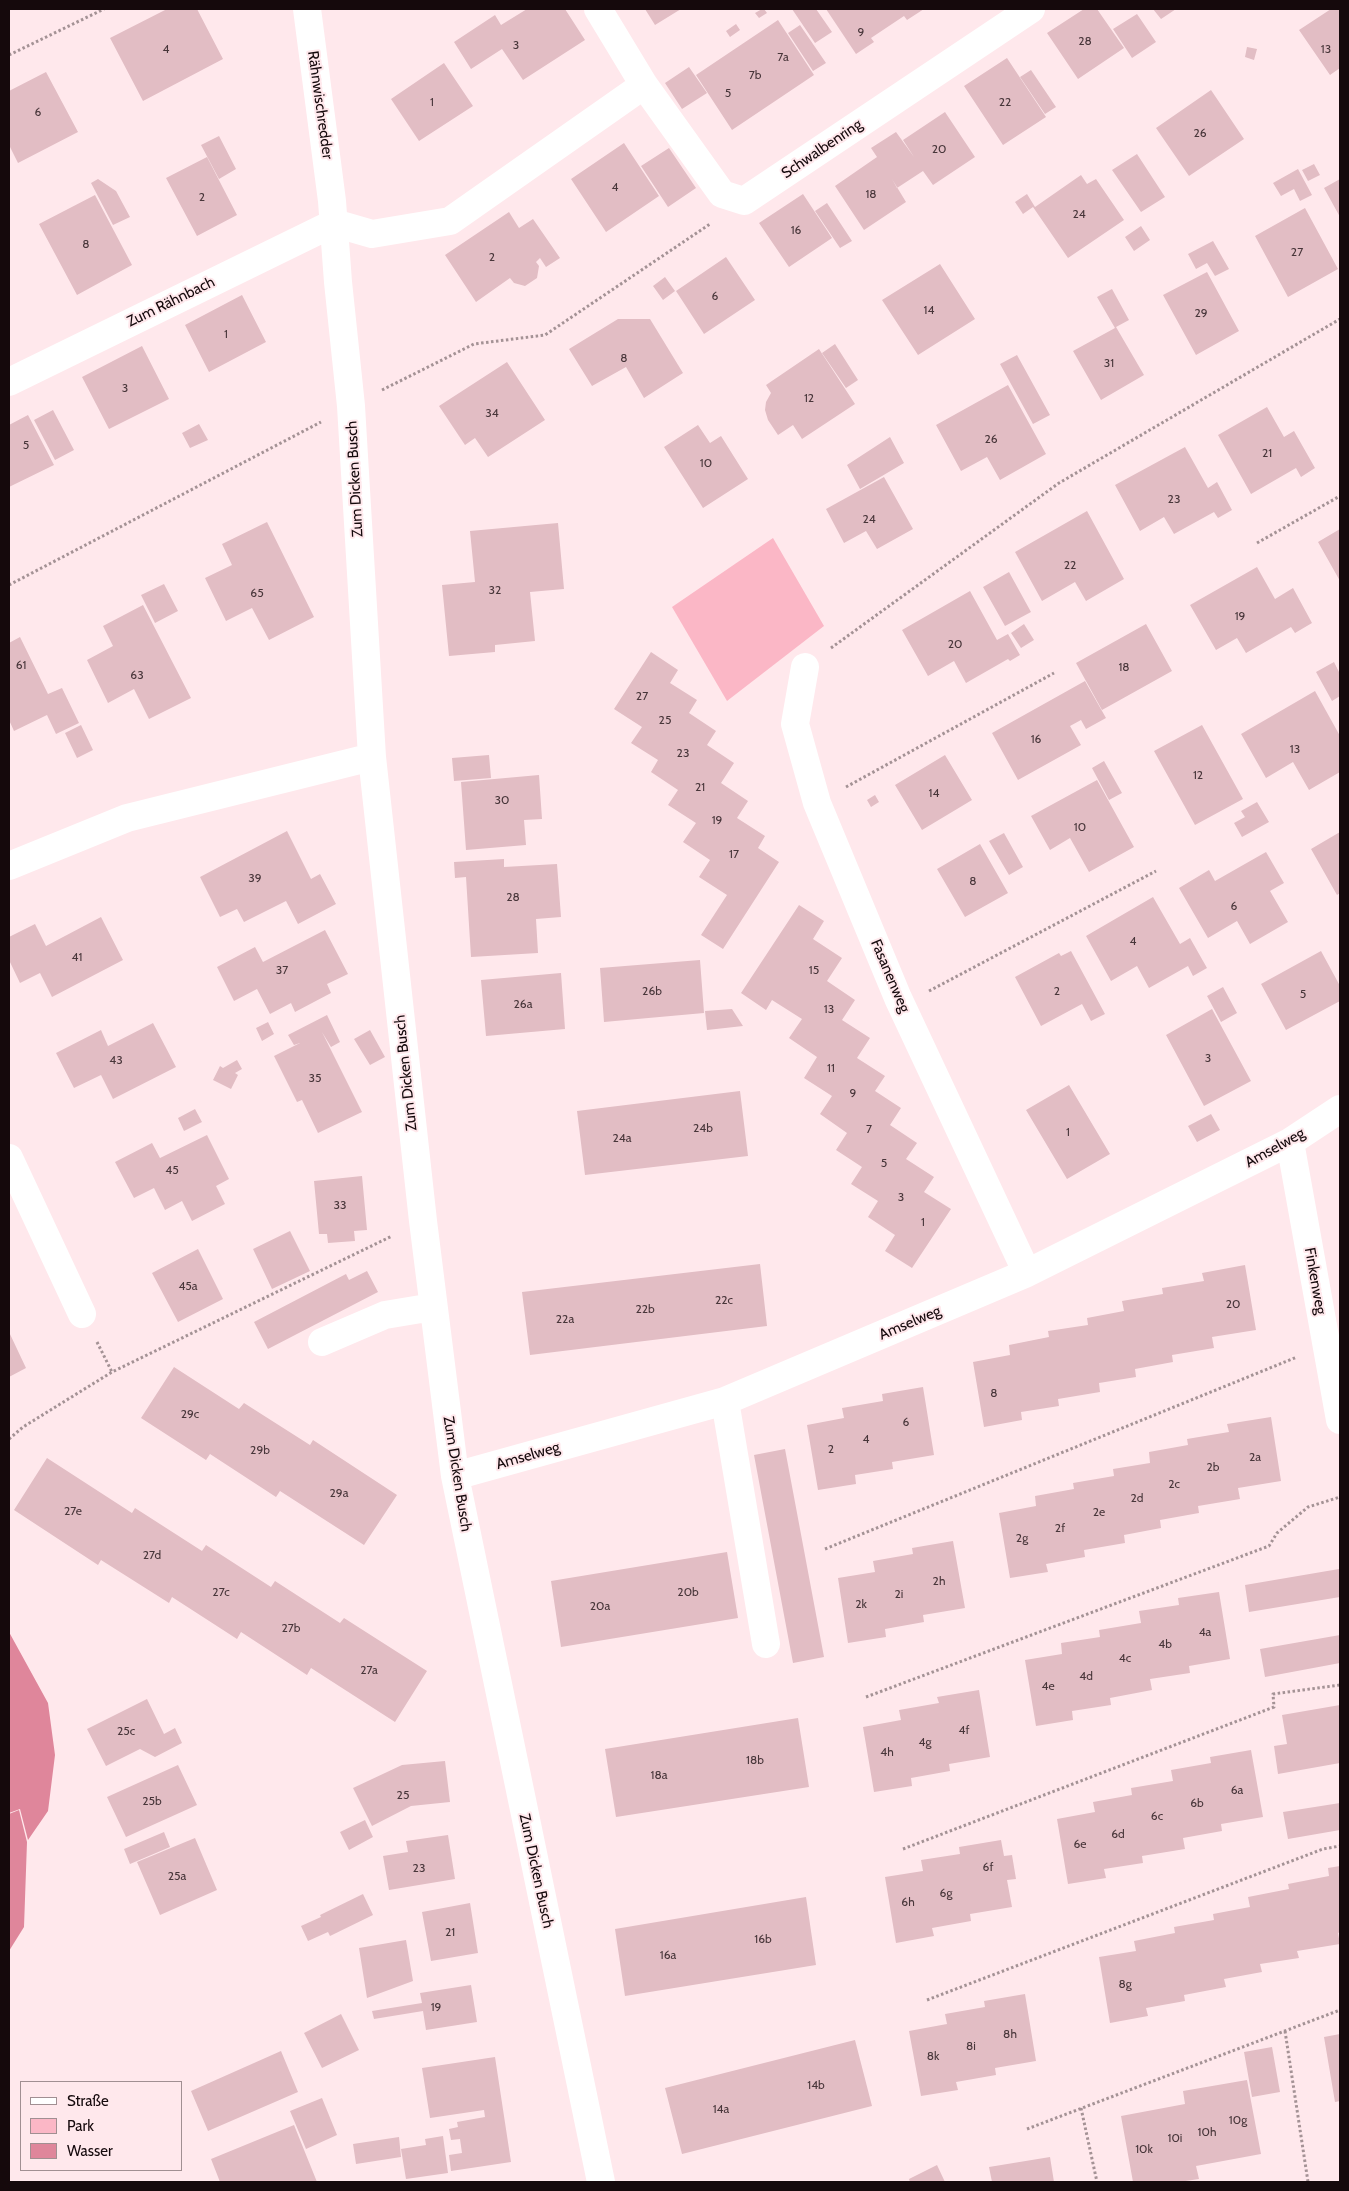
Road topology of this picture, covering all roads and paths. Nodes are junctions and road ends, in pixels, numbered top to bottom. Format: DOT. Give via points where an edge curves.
graph roads {
  1 [pos="104,9"];
  2 [pos="307,9"];
  3 [pos="598,9"];
  4 [pos="1030,9"];
  5 [pos="9,55"];
  6 [pos="644,85"];
  7 [pos="333,212"];
  8 [pos="713,223"];
  9 [pos="1340,319"];
  10 [pos="9,382"];
  11 [pos="351,406"];
  12 [pos="1340,496"];
  13 [pos="1257,543"];
  14 [pos="9,585"];
  15 [pos="805,667"];
  16 [pos="1054,673"];
  17 [pos="372,757"];
  18 [pos="817,803"];
  19 [pos="9,866"];
  20 [pos="1156,871"];
  21 [pos="902,1006"];
  22 [pos="1340,1109"];
  23 [pos="1290,1142"];
  24 [pos="9,1158"];
  25 [pos="423,1221"];
  26 [pos="1026,1273"];
  27 [pos="433,1307"];
  28 [pos="82,1314"];
  29 [pos="322,1342"];
  30 [pos="1326,1345"];
  31 [pos="726,1401"];
  32 [pos="1340,1420"];
  33 [pos="9,1439"];
  34 [pos="455,1476"];
  35 [pos="1340,1497"];
  36 [pos="825,1549"];
  37 [pos="766,1644"];
  38 [pos="1340,1685"];
  39 [pos="866,1697"];
  40 [pos="1340,1846"];
  41 [pos="903,1849"];
  42 [pos="927,2000"];
  43 [pos="1340,2010"];
  44 [pos="1285,2031"];
  45 [pos="1081,2108"];
  46 [pos="1027,2129"];
  47 [pos="601,2182"];
  48 [pos="1097,2182"];
  49 [pos="1308,2182"];
  1 -- 5 [label="path"];
  2 -- 7 [label="street, Rähnwischredder"];
  3 -- 6 [label="street, Schwalbenring"];
  4 -- 6 [label="street, Schwalbenring" via="744,201 722,194"];
  6 -- 7 [label="street" via="450,221 372,234"];
  7 -- 10 [label="street, Zum Rähnbach"];
  7 -- 11 [label="street, Zum Dicken Busch"];
  8 -- 11 [label="path" via="545,335 474,344"];
  9 -- 15 [label="path" via="1059,483"];
  11 -- 14 [label="path"];
  11 -- 17 [label="street, Zum Dicken Busch"];
  12 -- 13 [label="path"];
  15 -- 18 [label="street, Fasanenweg" via="795,724"];
  16 -- 18 [label="path"];
  17 -- 19 [label="street" via="127,818"];
  17 -- 25 [label="street, Zum Dicken Busch"];
  18 -- 21 [label="street, Fasanenweg"];
  20 -- 21 [label="path"];
  21 -- 26 [label="street, Fasanenweg"];
  22 -- 23 [label="street, Amselweg"];
  23 -- 26 [label="street, Amselweg"];
  23 -- 30 [label="street, Finkenweg"];
  24 -- 28 [label="street"];
  25 -- 27 [label="street, Zum Dicken Busch"];
  25 -- 33 [label="path" via="112,1372"];
  26 -- 31 [label="street, Amselweg"];
  27 -- 29 [label="street" via="385,1316"];
  27 -- 34 [label="street, Zum Dicken Busch"];
  30 -- 32 [label="street, Finkenweg"];
  30 -- 36 [label="path"];
  31 -- 34 [label="street, Amselweg"];
  31 -- 37 [label="street"];
  34 -- 47 [label="street, Zum Dicken Busch"];
  35 -- 39 [label="path" via="1308,1507 1277,1533 1269,1546"];
  38 -- 41 [label="path" via="1273,1694 1274,1707"];
  40 -- 42 [label="path" via="1323,1849"];
  43 -- 44 [label="path"];
  44 -- 45 [label="path"];
  44 -- 49 [label="path"];
  45 -- 46 [label="path"];
  45 -- 48 [label="path"];
}
